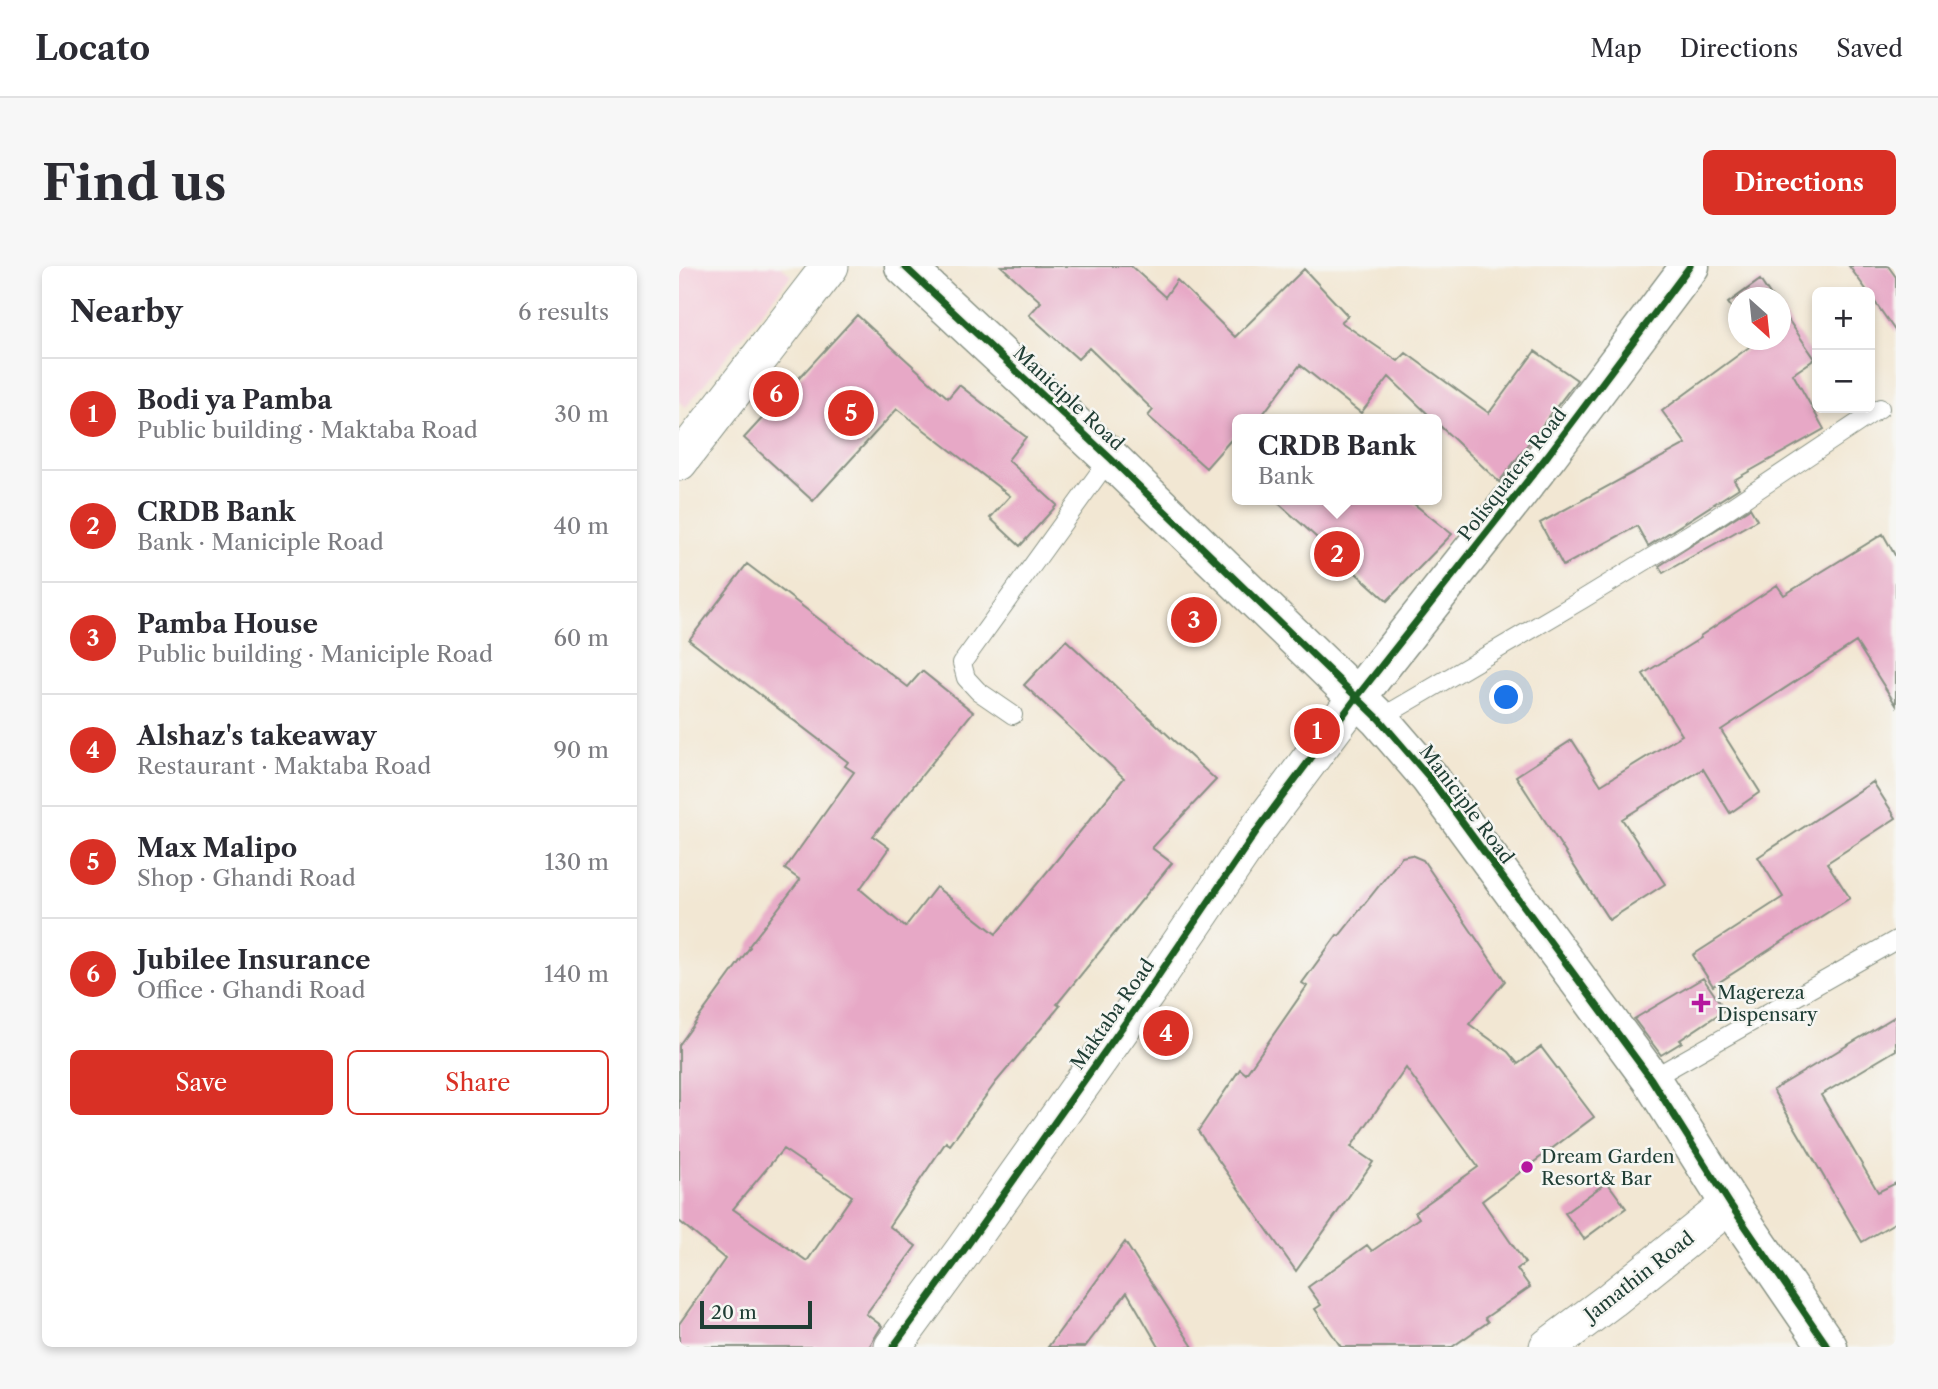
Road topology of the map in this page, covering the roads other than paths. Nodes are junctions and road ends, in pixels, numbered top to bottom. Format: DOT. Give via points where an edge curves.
graph roads {
  1 [pos="830,266"];
  2 [pos="904,266"];
  3 [pos="1690,266"];
  4 [pos="1880,408"];
  5 [pos="1110,458"];
  6 [pos="679,462"];
  7 [pos="1368,708"];
  8 [pos="1013,715"];
  9 [pos="1896,940"];
  10 [pos="1651,1079"];
  11 [pos="1730,1204"];
  12 [pos="893,1347"];
  13 [pos="1548,1347"];
  14 [pos="1828,1347"];
  1 -- 6 [label="street"];
  2 -- 5 [label="street, Maniciple Road"];
  3 -- 7 [label="street, Polisquaters Road"];
  4 -- 7 [label="lane" via="1583,599"];
  5 -- 7 [label="street, Maniciple Road"];
  5 -- 8 [label="lane" via="962,663 966,678 978,691"];
  7 -- 10 [label="street, Maniciple Road" via="1429,777"];
  7 -- 12 [label="street, Maktaba Road" via="1258,829"];
  9 -- 10 [label="lane"];
  10 -- 11 [label="street, Maniciple Road"];
  11 -- 13 [label="street, Jamathin Road"];
  11 -- 14 [label="street, Maniciple Road"];
}
